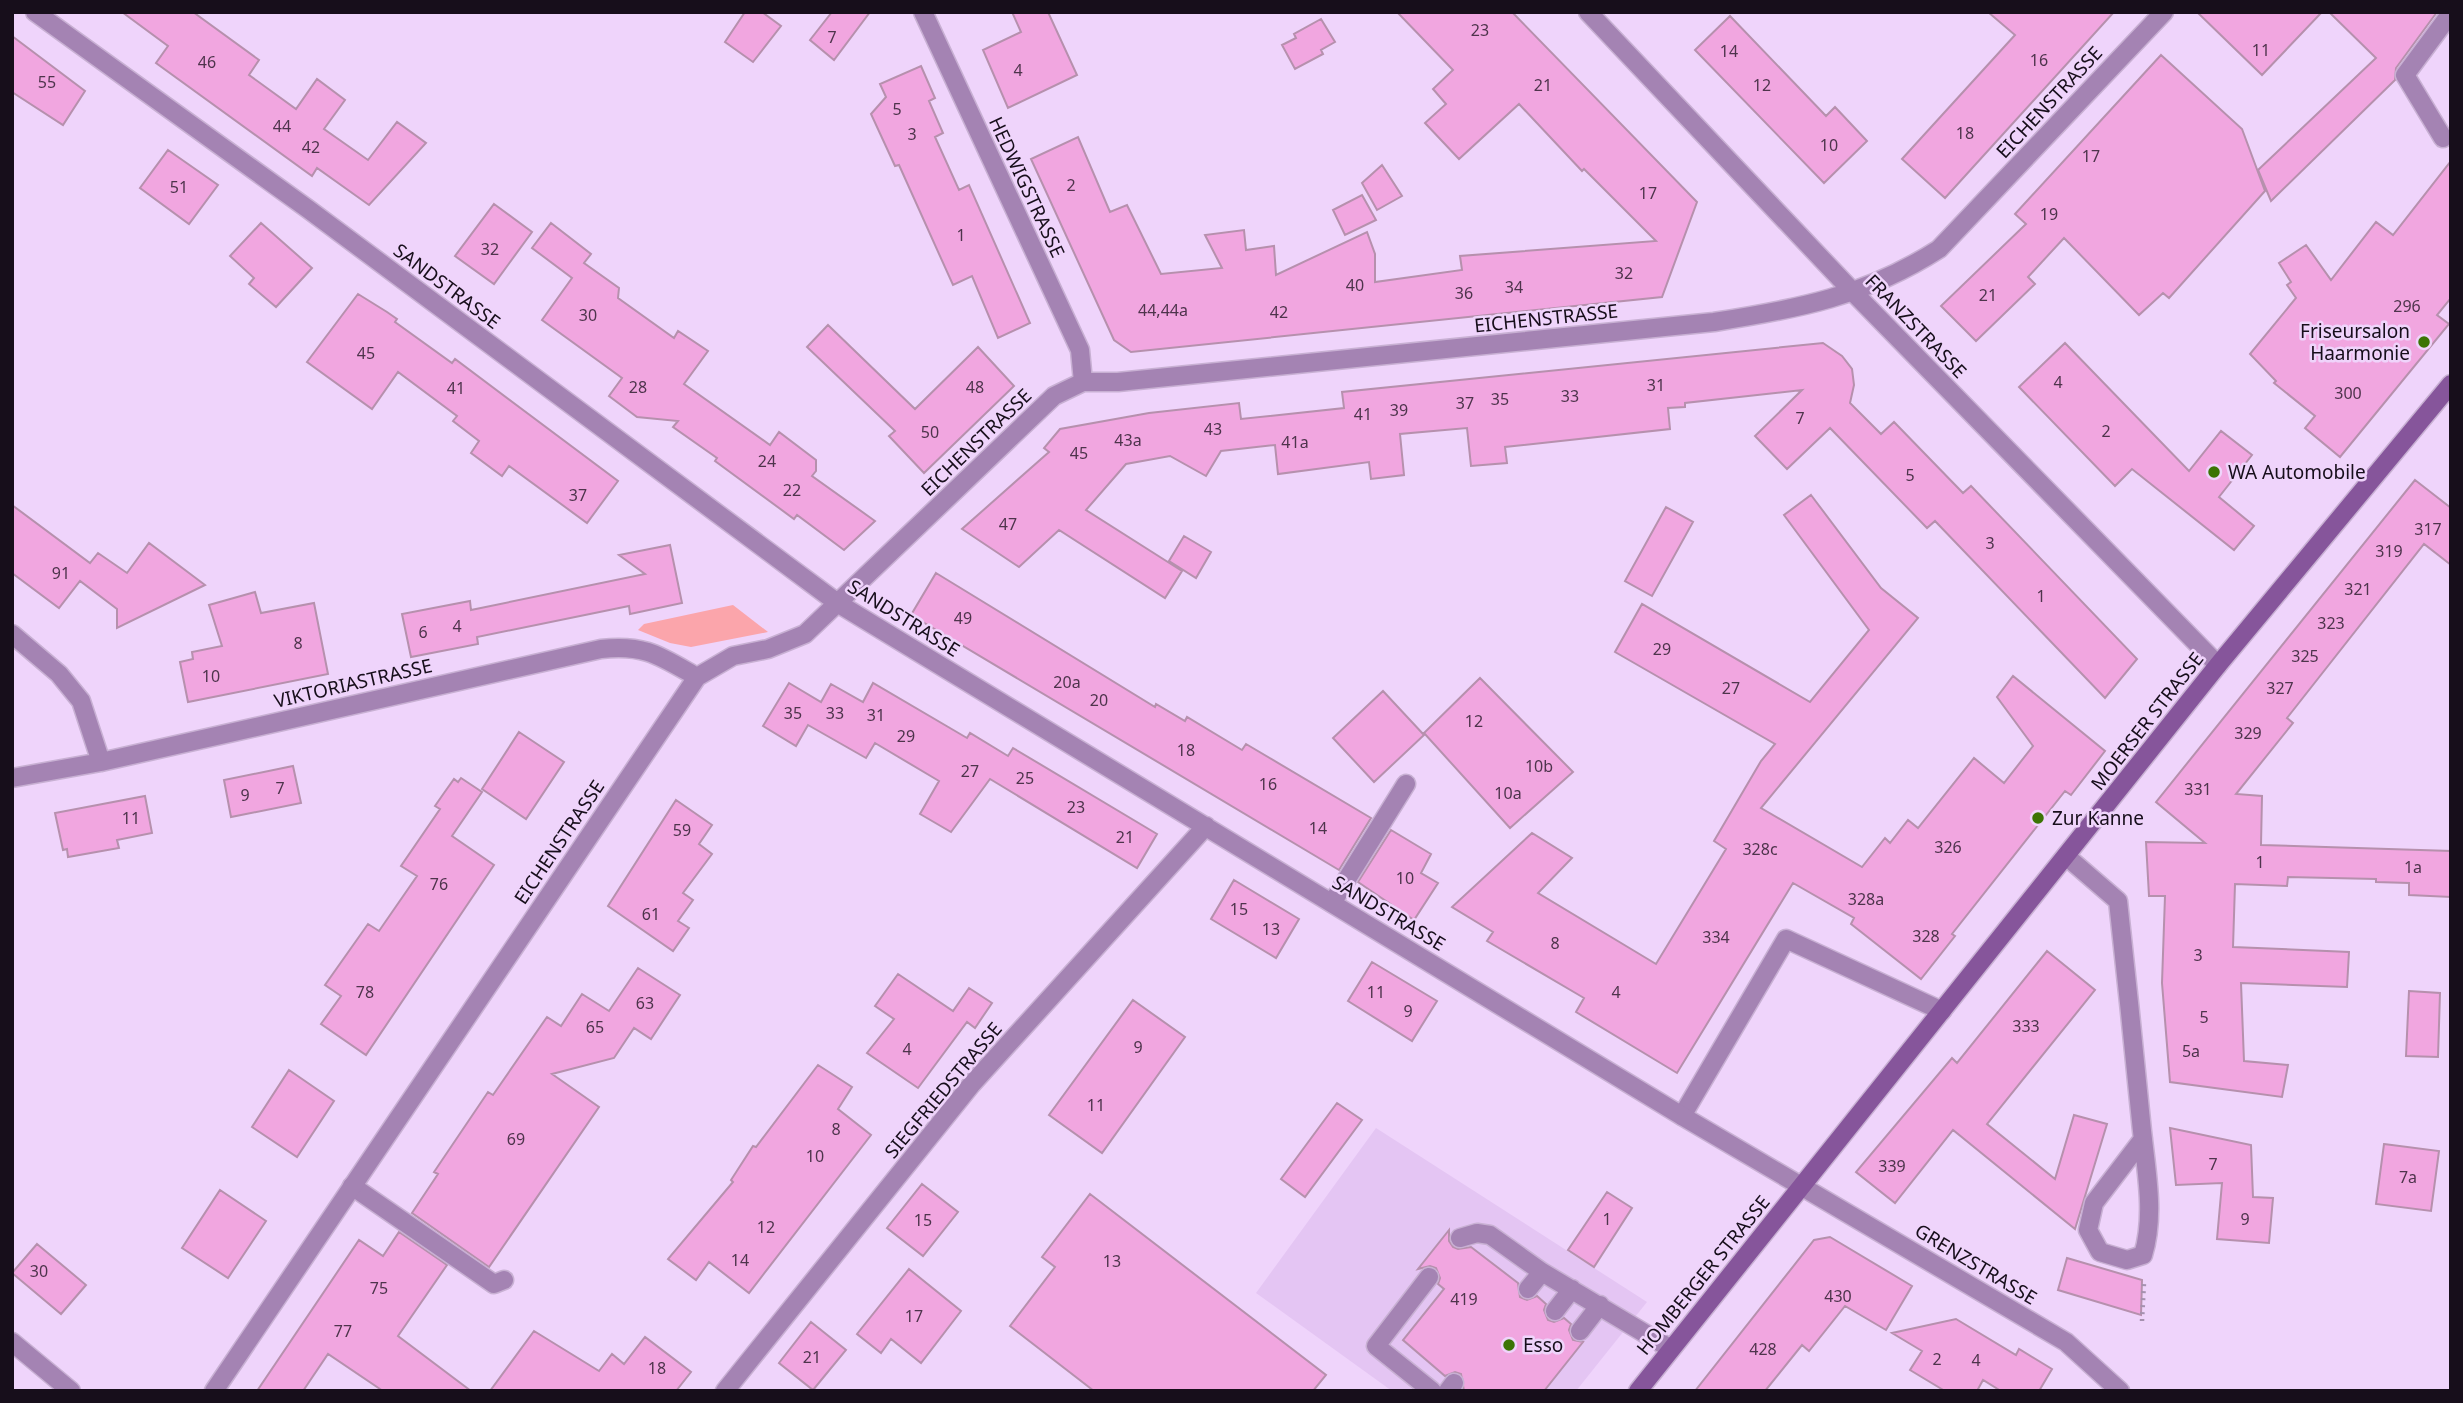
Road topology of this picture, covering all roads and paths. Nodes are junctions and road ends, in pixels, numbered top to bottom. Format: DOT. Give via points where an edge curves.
graph roads {
  1 [pos="35,12"];
  2 [pos="923,12"];
  3 [pos="1588,12"];
  4 [pos="2164,12"];
  5 [pos="2451,13"];
  6 [pos="2443,138"];
  7 [pos="1853,292"];
  8 [pos="1083,382"];
  9 [pos="2451,384"];
  10 [pos="839,604"];
  11 [pos="12,634"];
  12 [pos="2218,665"];
  13 [pos="697,677"];
  14 [pos="101,762"];
  15 [pos="12,778"];
  16 [pos="1406,785"];
  17 [pos="1206,826"];
  18 [pos="2066,856"];
  19 [pos="1332,903"];
  20 [pos="1942,1011"];
  21 [pos="1682,1116"];
  22 [pos="2143,1139"];
  23 [pos="352,1186"];
  24 [pos="1802,1186"];
  25 [pos="1461,1238"];
  26 [pos="2143,1255"];
  27 [pos="1542,1272"];
  28 [pos="1429,1278"];
  29 [pos="504,1280"];
  30 [pos="1528,1289"];
  31 [pos="1572,1289"];
  32 [pos="1600,1305"];
  33 [pos="1555,1311"];
  34 [pos="2142,1321"];
  35 [pos="1580,1331"];
  36 [pos="12,1342"];
  37 [pos="1671,1349"];
  38 [pos="71,1391"];
  39 [pos="214,1391"];
  40 [pos="725,1391"];
  41 [pos="1432,1391"];
  42 [pos="1638,1391"];
  43 [pos="2120,1391"];
  1 -- 10 [label="street, SANDSTRASSE"];
  2 -- 8 [label="street, HEDWIGSTRASSE" via="1080,350"];
  3 -- 7 [label="street, FRANZSTRASSE"];
  4 -- 7 [label="street, EICHENSTRASSE" via="1939,249 1900,274"];
  5 -- 6 [label="street" via="2405,75"];
  7 -- 8 [label="street, EICHENSTRASSE" via="1795,310 1714,322"];
  7 -- 12 [label="street, FRANZSTRASSE"];
  8 -- 10 [label="street, EICHENSTRASSE" via="1054,396"];
  9 -- 12 [label="main road, MOERSER STRASSE"];
  10 -- 13 [label="street, EICHENSTRASSE" via="804,634 768,649 733,656"];
  10 -- 17 [label="street, SANDSTRASSE"];
  11 -- 14 [label="street" via="59,674 80,701"];
  12 -- 18 [label="main road, MOERSER STRASSE"];
  13 -- 14 [label="street, VIKTORIASTRASSE" via="655,653 629,646 601,649"];
  13 -- 23 [label="street, EICHENSTRASSE"];
  14 -- 15 [label="street, VIKTORIASTRASSE"];
  16 -- 19 [label="street"];
  17 -- 19 [label="street, SANDSTRASSE"];
  17 -- 40 [label="street, SIEGFRIEDSTRASSE" via="971,1085"];
  18 -- 20 [label="main road, MOERSER STRASSE"];
  18 -- 22 [label="street" via="2118,901"];
  19 -- 21 [label="street, SANDSTRASSE"];
  20 -- 21 [label="street" via="1786,939"];
  20 -- 24 [label="main road, MOERSER STRASSE"];
  21 -- 24 [label="street, SANDSTRASSE"];
  22 -- 26 [label="street" via="2151,1230"];
  22 -- 26 [label="street" via="2094,1203 2088,1230 2100,1252 2127,1260"];
  23 -- 29 [label="street" via="494,1284"];
  23 -- 39 [label="street, EICHENSTRASSE"];
  24 -- 37 [label="main road, HOMBERGER STRASSE"];
  24 -- 43 [label="street, GRENZSTRASSE" via="2066,1342"];
  25 -- 27 [label="street" via="1490,1235"];
  26 -- 34 [label="path"];
  27 -- 30 [label="street"];
  27 -- 31 [label="street"];
  28 -- 41 [label="street" via="1376,1346"];
  31 -- 32 [label="street"];
  31 -- 33 [label="street"];
  32 -- 35 [label="street"];
  32 -- 37 [label="street"];
  36 -- 38 [label="street"];
  37 -- 42 [label="main road, HOMBERGER STRASSE"];
}
